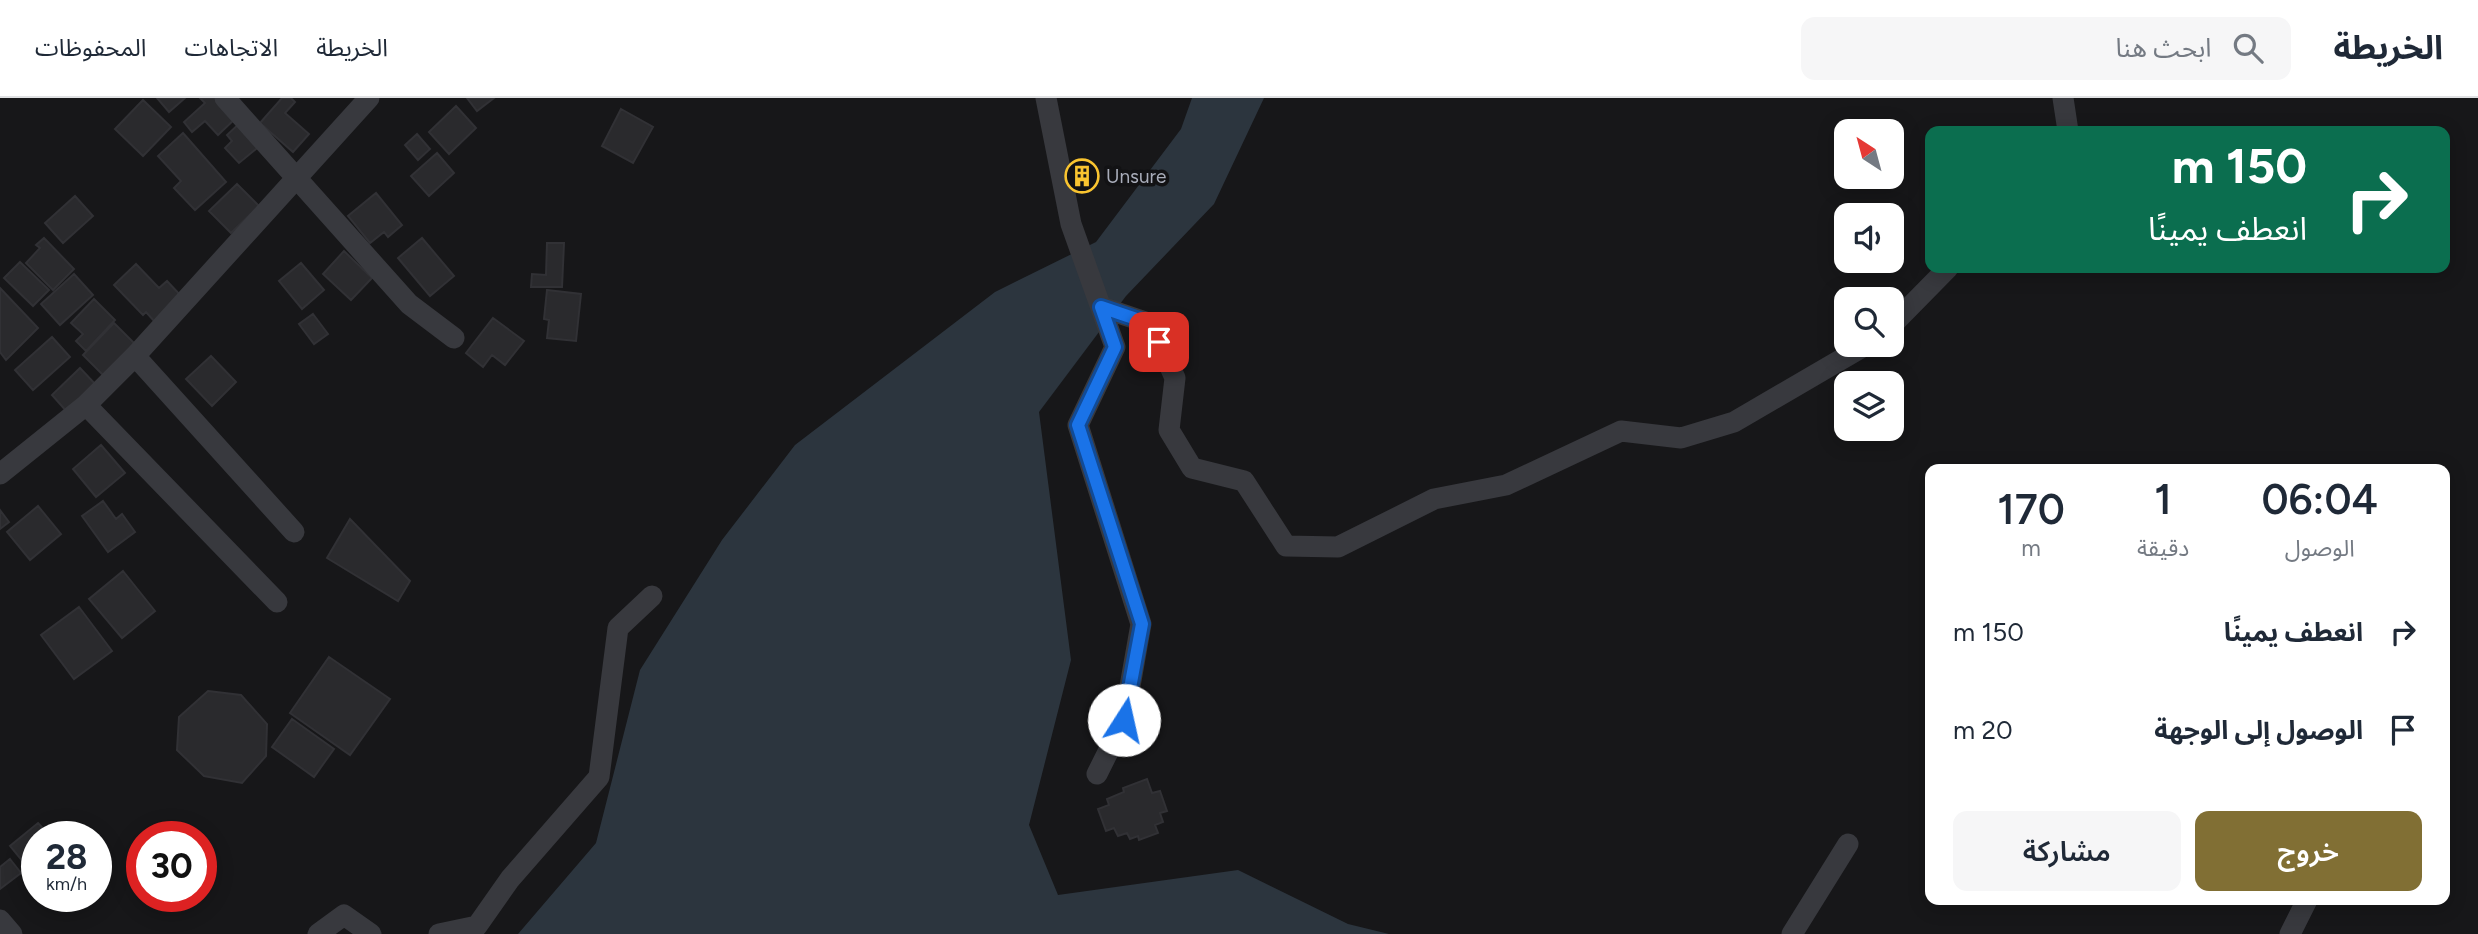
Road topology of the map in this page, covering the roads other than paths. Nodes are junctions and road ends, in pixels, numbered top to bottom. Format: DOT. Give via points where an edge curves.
graph roads {
  1 [pos="225,98"];
  2 [pos="369,98"];
  3 [pos="1046,98"];
  4 [pos="2063,98"];
  5 [pos="2067,126"];
  6 [pos="296,178"];
  7 [pos="1943,273"];
  8 [pos="1101,307"];
  9 [pos="1904,312"];
  10 [pos="454,338"];
  11 [pos="135,356"];
  12 [pos="1845,357"];
  13 [pos="86,405"];
  14 [pos="0,474"];
  15 [pos="294,532"];
  16 [pos="652,596"];
  17 [pos="277,602"];
  18 [pos="1097,774"];
  19 [pos="1848,844"];
  20 [pos="2304,905"];
  21 [pos="0,920"];
  22 [pos="12,934"];
  23 [pos="318,934"];
  24 [pos="371,934"];
  25 [pos="439,934"];
  26 [pos="1791,934"];
  27 [pos="2290,934"];
  1 -- 6 [label="street"];
  2 -- 6 [label="street"];
  3 -- 8 [label="street" via="1071,224"];
  4 -- 5 [label="street"];
  6 -- 10 [label="street" via="408,304"];
  6 -- 11 [label="street"];
  7 -- 9 [label="street"];
  8 -- 12 [label="street" via="1151,324 1175,379 1170,430 1192,468 1244,481 1286,546 1338,547 1434,499 1506,485 1621,431 1681,438 1734,422"];
  8 -- 18 [label="street" via="1115,347 1078,425 1142,624 1124,720"];
  11 -- 13 [label="street"];
  11 -- 15 [label="street"];
  13 -- 14 [label="street"];
  13 -- 17 [label="street"];
  16 -- 25 [label="street" via="618,628 599,777 510,879 477,926"];
  19 -- 26 [label="street"];
  20 -- 27 [label="street"];
  21 -- 22 [label="street"];
  23 -- 24 [label="street" via="344,915"];
}
